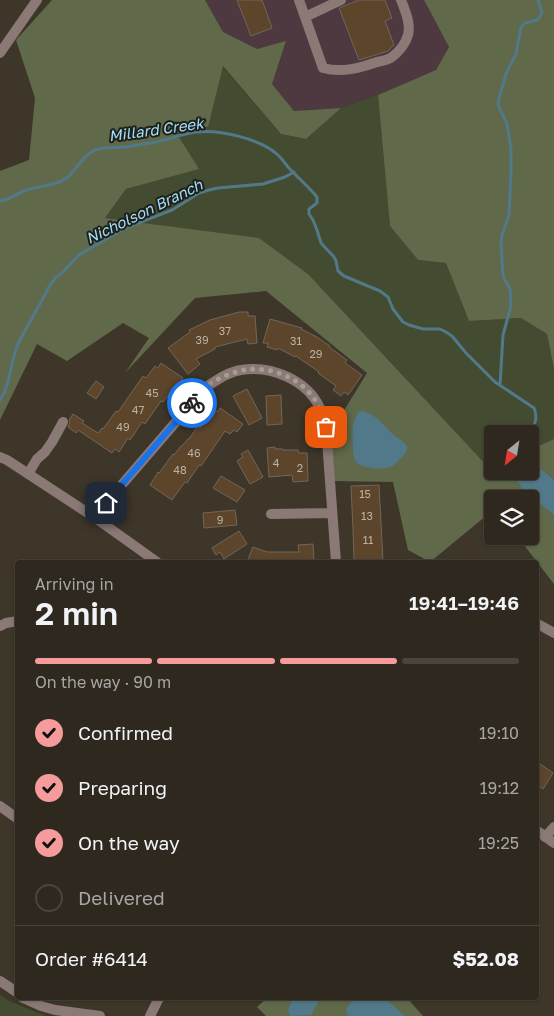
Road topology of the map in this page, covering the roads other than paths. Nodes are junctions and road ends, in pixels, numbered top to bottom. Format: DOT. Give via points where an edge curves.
graph roads {
  1 [pos="37,0"];
  2 [pos="299,0"];
  3 [pos="341,0"];
  4 [pos="401,0"];
  5 [pos="305,17"];
  6 [pos="0,53"];
  7 [pos="63,422"];
  8 [pos="0,457"];
  9 [pos="28,474"];
  10 [pos="332,513"];
  11 [pos="272,514"];
  12 [pos="94,517"];
  13 [pos="154,560"];
  14 [pos="336,560"];
  15 [pos="15,622"];
  16 [pos="539,625"];
  17 [pos="0,626"];
  18 [pos="554,633"];
  19 [pos="0,806"];
  20 [pos="15,817"];
  21 [pos="554,827"];
  22 [pos="541,834"];
  23 [pos="554,843"];
  24 [pos="0,981"];
  25 [pos="15,991"];
  26 [pos="28,1000"];
  27 [pos="157,1000"];
  28 [pos="100,1016"];
  29 [pos="150,1016"];
  1 -- 6 [label="street"];
  2 -- 5 [label="street"];
  3 -- 5 [label="street"];
  4 -- 5 [label="street" via="408,22 407,39 391,58 360,68 323,68"];
  7 -- 9 [label="street"];
  8 -- 9 [label="street"];
  9 -- 12 [label="street"];
  10 -- 11 [label="street"];
  10 -- 12 [label="street" via="326,427 320,408 298,383 283,374 260,369 240,370 206,387"];
  10 -- 14 [label="street"];
  12 -- 13 [label="street"];
  15 -- 17 [label="street"];
  16 -- 18 [label="street"];
  19 -- 20 [label="street"];
  21 -- 22 [label="street"];
  22 -- 23 [label="street"];
  24 -- 25 [label="street"];
  26 -- 28 [label="street" via="55,1010"];
  27 -- 29 [label="street"];
}
